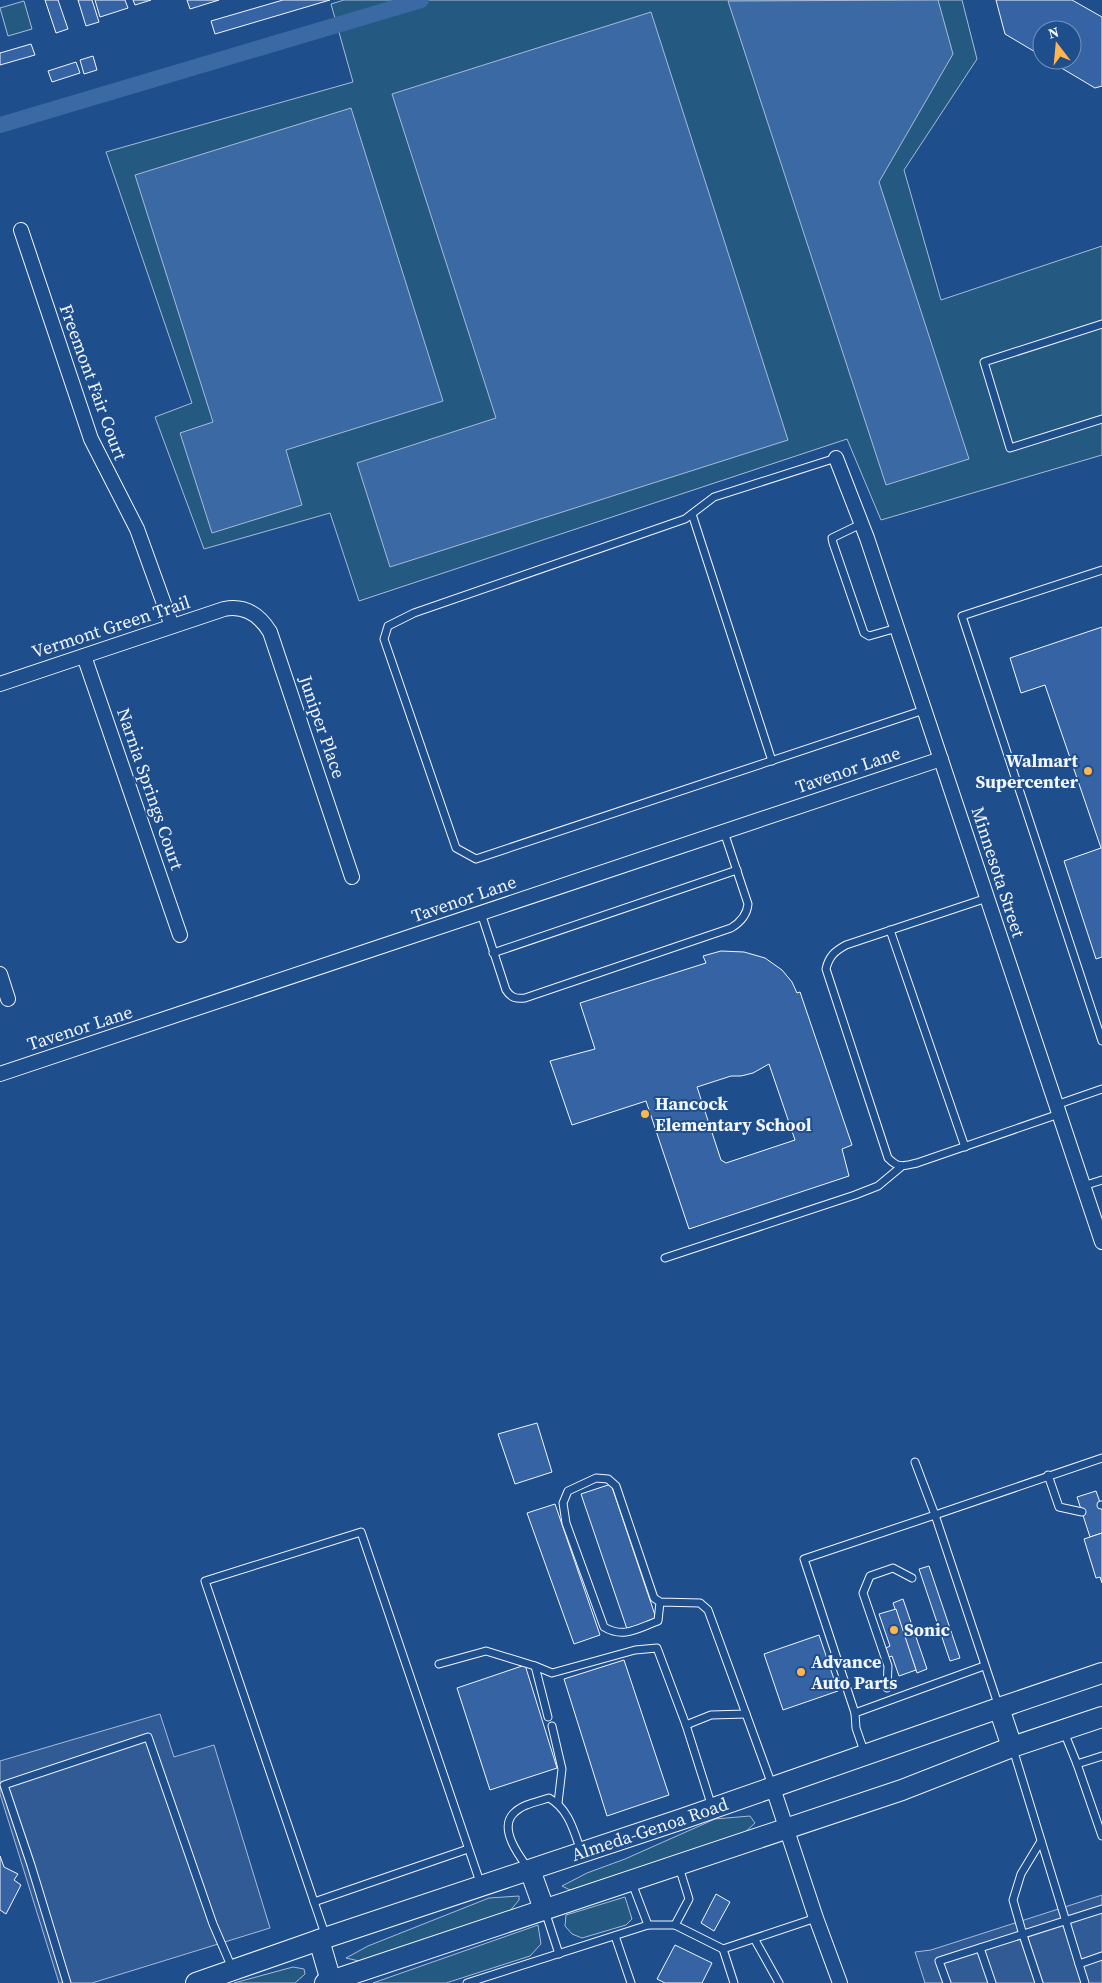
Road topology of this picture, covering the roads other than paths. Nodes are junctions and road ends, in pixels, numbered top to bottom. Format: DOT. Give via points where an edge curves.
graph roads {
  1 [pos="21,230"];
  2 [pos="1102,324"];
  3 [pos="1102,418"];
  4 [pos="836,458"];
  5 [pos="692,514"];
  6 [pos="861,524"];
  7 [pos="1102,570"];
  8 [pos="234,607"];
  9 [pos="172,626"];
  10 [pos="897,628"];
  11 [pos="84,656"];
  12 [pos="0,684"];
  13 [pos="924,710"];
  14 [pos="941,759"];
  15 [pos="772,761"];
  16 [pos="724,832"];
  17 [pos="737,870"];
  18 [pos="352,877"];
  19 [pos="987,898"];
  20 [pos="481,913"];
  21 [pos="890,930"];
  22 [pos="180,935"];
  23 [pos="494,953"];
  24 [pos="0,974"];
  25 [pos="8,1000"];
  26 [pos="1102,1041"];
  27 [pos="0,1074"];
  28 [pos="1102,1089"];
  29 [pos="1057,1109"];
  30 [pos="965,1146"];
  31 [pos="902,1166"];
  32 [pos="1102,1180"];
  33 [pos="1083,1186"];
  34 [pos="1102,1242"];
  35 [pos="665,1258"];
  36 [pos="1102,1458"];
  37 [pos="915,1462"];
  38 [pos="1048,1475"];
  39 [pos="1082,1512"];
  40 [pos="935,1515"];
  41 [pos="912,1578"];
  42 [pos="660,1602"];
  43 [pos="439,1664"];
  44 [pos="535,1666"];
  45 [pos="984,1666"];
  46 [pos="1102,1674"];
  47 [pos="887,1688"];
  48 [pos="999,1708"];
  49 [pos="855,1713"];
  50 [pos="746,1714"];
  51 [pos="548,1717"];
  52 [pos="1102,1717"];
  53 [pos="686,1725"];
  54 [pos="552,1726"];
  55 [pos="1063,1729"];
  56 [pos="1012,1746"];
  57 [pos="866,1755"];
  58 [pos="1102,1756"];
  59 [pos="1077,1764"];
  60 [pos="2,1783"];
  61 [pos="773,1788"];
  62 [pos="558,1803"];
  63 [pos="713,1808"];
  64 [pos="787,1828"];
  65 [pos="1102,1836"];
  66 [pos="1041,1841"];
  67 [pos="468,1849"];
  68 [pos="582,1853"];
  69 [pos="678,1864"];
  70 [pos="530,1870"];
  71 [pos="630,1880"];
  72 [pos="482,1886"];
  73 [pos="314,1902"];
  74 [pos="544,1909"];
  75 [pos="1102,1909"];
  76 [pos="816,1918"];
  77 [pos="1066,1921"];
  78 [pos="675,1924"];
  79 [pos="648,1925"];
  80 [pos="1022,1935"];
  81 [pos="615,1936"];
  82 [pos="322,1939"];
  83 [pos="755,1940"];
  84 [pos="980,1948"];
  85 [pos="723,1949"];
  86 [pos="559,1954"];
  87 [pos="1102,1956"];
  88 [pos="1079,1964"];
  89 [pos="233,1971"];
  90 [pos="329,1982"];
  91 [pos="67,1983"];
  92 [pos="196,1983"];
  93 [pos="467,1983"];
  94 [pos="630,1983"];
  95 [pos="734,1983"];
  96 [pos="779,1983"];
  97 [pos="840,1983"];
  98 [pos="947,1983"];
  99 [pos="992,1983"];
  100 [pos="1040,1983"];
  101 [pos="1086,1983"];
  1 -- 9 [label="street, Freemont Fair Court" via="90,439 137,529"];
  2 -- 3 [label="lane" via="984,362 1010,448"];
  4 -- 5 [label="lane" via="714,497"];
  4 -- 6 [label="street, Minnesota Street"];
  5 -- 15 [label="lane"];
  5 -- 15 [label="lane" via="414,613 388,626 384,640 456,848 476,859"];
  6 -- 10 [label="street, Minnesota Street"];
  6 -- 10 [label="lane" via="832,538 864,633 869,636"];
  7 -- 26 [label="lane" via="962,616"];
  8 -- 9 [label="street, Vermont Green Trail"];
  8 -- 18 [label="street, Juniper Place" via="258,616 270,632"];
  9 -- 11 [label="street, Vermont Green Trail"];
  10 -- 13 [label="street, Minnesota Street"];
  11 -- 12 [label="street, Vermont Green Trail"];
  11 -- 22 [label="street, Narnia Springs Court"];
  13 -- 14 [label="street, Minnesota Street"];
  13 -- 15 [label="lane"];
  14 -- 16 [label="street, Tavenor Lane"];
  14 -- 19 [label="street, Minnesota Street"];
  16 -- 17 [label="lane"];
  16 -- 20 [label="street, Tavenor Lane"];
  17 -- 23 [label="lane"];
  17 -- 23 [label="lane" via="748,904 747,911 738,923 722,932 516,999 506,990"];
  19 -- 21 [label="lane"];
  19 -- 29 [label="street, Minnesota Street"];
  20 -- 23 [label="lane"];
  20 -- 27 [label="street, Tavenor Lane"];
  21 -- 30 [label="lane"];
  21 -- 31 [label="lane" via="835,951 826,969 888,1158 895,1165"];
  24 -- 25 [label="street"];
  28 -- 29 [label="lane"];
  29 -- 30 [label="lane"];
  29 -- 33 [label="street, Minnesota Street"];
  30 -- 31 [label="lane"];
  31 -- 35 [label="lane" via="878,1186"];
  32 -- 33 [label="lane"];
  33 -- 34 [label="street, Minnesota Street"];
  36 -- 38 [label="lane"];
  37 -- 40 [label="lane"];
  38 -- 39 [label="lane" via="1059,1507"];
  38 -- 40 [label="lane"];
  40 -- 45 [label="lane"];
  40 -- 49 [label="lane" via="804,1559"];
  41 -- 47 [label="lane" via="893,1568 870,1576 863,1593 888,1666"];
  42 -- 42 [label="lane" via="654,1598 616,1486 608,1479 596,1478 568,1491 562,1503 566,1523 604,1627 624,1634 658,1621"];
  42 -- 50 [label="lane" via="700,1603 708,1610"];
  43 -- 44 [label="lane" via="486,1651"];
  44 -- 51 [label="lane"];
  44 -- 53 [label="lane" via="552,1673 635,1650 657,1648"];
  45 -- 48 [label="lane"];
  45 -- 49 [label="lane"];
  46 -- 48 [label="main road, Almeda-Genoa Road"];
  48 -- 56 [label="main road"];
  48 -- 57 [label="main road, Almeda-Genoa Road"];
  49 -- 57 [label="lane" via="856,1728"];
  50 -- 53 [label="lane" via="712,1715"];
  50 -- 61 [label="lane"];
  52 -- 55 [label="main road"];
  53 -- 63 [label="lane"];
  54 -- 62 [label="lane" via="562,1769"];
  55 -- 56 [label="main road"];
  55 -- 59 [label="lane"];
  56 -- 64 [label="main road" via="902,1790"];
  56 -- 66 [label="lane"];
  57 -- 61 [label="main road, Almeda-Genoa Road"];
  58 -- 59 [label="lane"];
  59 -- 65 [label="lane"];
  60 -- 89 [label="lane" via="148,1737 213,1924"];
  60 -- 91 [label="lane" via="31,1864"];
  61 -- 63 [label="main road, Almeda-Genoa Road"];
  61 -- 64 [label="street"];
  62 -- 68 [label="lane" via="567,1815"];
  62 -- 70 [label="lane" via="549,1798 527,1805 512,1815 508,1825 513,1844"];
  63 -- 68 [label="main road, Almeda-Genoa Road"];
  64 -- 69 [label="main road"];
  64 -- 76 [label="street"];
  66 -- 77 [label="lane"];
  66 -- 80 [label="lane" via="1021,1874 1014,1900"];
  67 -- 72 [label="lane"];
  67 -- 73 [label="lane"];
  67 -- 73 [label="lane" via="361,1532 205,1581"];
  68 -- 70 [label="main road, Almeda-Genoa Road"];
  69 -- 71 [label="main road"];
  69 -- 78 [label="lane" via="688,1899"];
  70 -- 72 [label="main road, Almeda-Genoa Road"];
  70 -- 74 [label="main road"];
  71 -- 74 [label="main road"];
  71 -- 79 [label="lane"];
  72 -- 82 [label="main road, Almeda-Genoa Road"];
  73 -- 82 [label="lane"];
  74 -- 86 [label="lane"];
  74 -- 90 [label="main road"];
  75 -- 77 [label="lane"];
  76 -- 83 [label="lane"];
  76 -- 97 [label="street"];
  77 -- 80 [label="lane"];
  77 -- 88 [label="lane"];
  78 -- 79 [label="lane"];
  78 -- 85 [label="lane"];
  79 -- 81 [label="lane"];
  80 -- 84 [label="lane"];
  80 -- 100 [label="lane"];
  81 -- 86 [label="lane"];
  81 -- 94 [label="lane"];
  82 -- 89 [label="main road, Almeda-Genoa Road"];
  82 -- 90 [label="main road"];
  83 -- 85 [label="lane"];
  83 -- 96 [label="lane"];
  84 -- 98 [label="lane" via="939,1961"];
  84 -- 99 [label="lane"];
  85 -- 95 [label="lane"];
  86 -- 93 [label="lane"];
  87 -- 88 [label="lane"];
  88 -- 101 [label="lane"];
  89 -- 92 [label="main road, Almeda-Genoa Road"];
}
